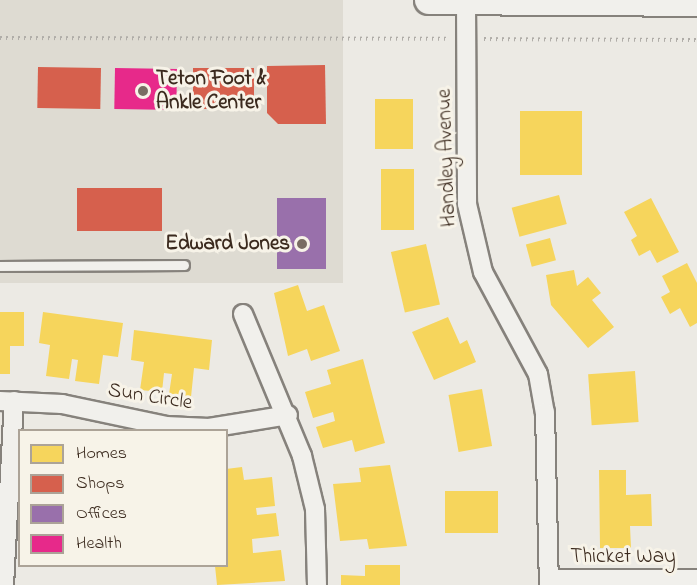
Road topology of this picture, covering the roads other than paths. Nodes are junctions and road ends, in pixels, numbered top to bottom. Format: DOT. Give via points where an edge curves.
graph roads {
  1 [pos="429,0"];
  2 [pos="466,1"];
  3 [pos="697,2"];
  4 [pos="0,266"];
  5 [pos="184,266"];
  6 [pos="243,314"];
  7 [pos="7,401"];
  8 [pos="288,415"];
  9 [pos="2,531"];
  10 [pos="697,579"];
  11 [pos="549,582"];
  12 [pos="4,585"];
  13 [pos="317,585"];
  1 -- 2 [label="main road"];
  2 -- 3 [label="main road"];
  2 -- 11 [label="street, Handley Avenue" via="467,204 483,272 538,375 545,412"];
  4 -- 5 [label="lane"];
  6 -- 8 [label="street"];
  7 -- 8 [label="street, Sun Circle" via="209,428"];
  7 -- 9 [label="street, Sun Circle"];
  8 -- 13 [label="street" via="315,509"];
  9 -- 12 [label="street, Sun Circle"];
  10 -- 11 [label="street, Thicket Way"];
}
